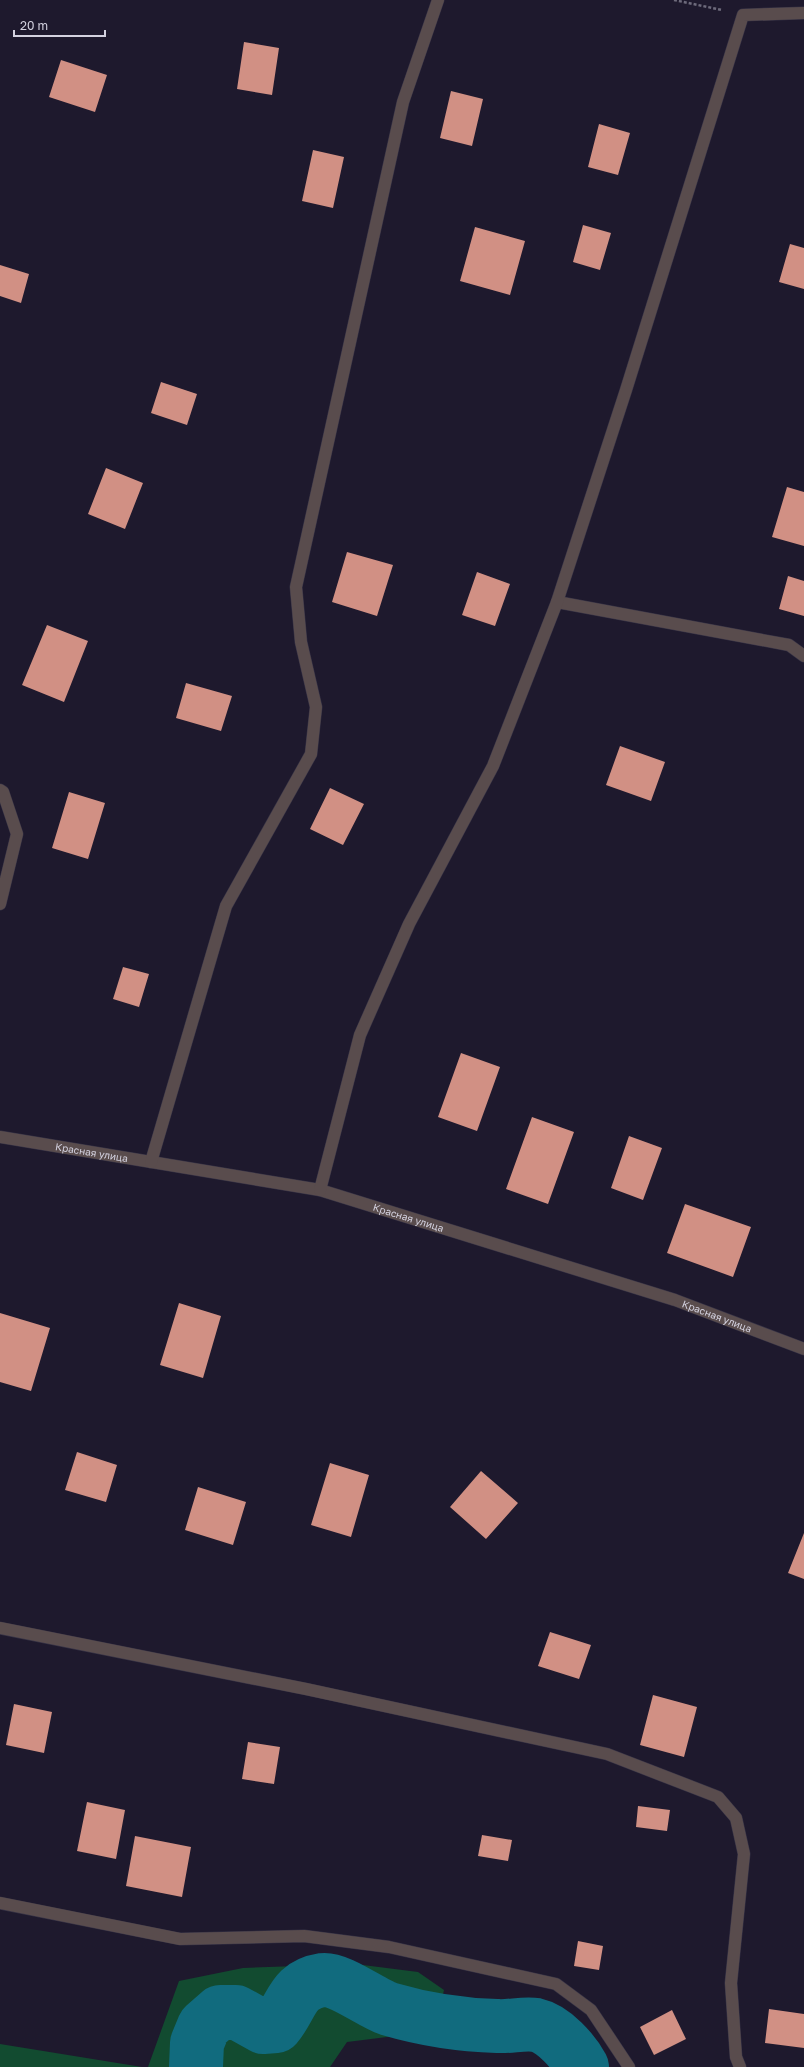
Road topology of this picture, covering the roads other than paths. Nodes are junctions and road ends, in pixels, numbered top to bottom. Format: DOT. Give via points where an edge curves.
graph roads {
  1 [pos="438,0"];
  2 [pos="804,13"];
  3 [pos="557,602"];
  4 [pos="804,656"];
  5 [pos="0,790"];
  6 [pos="0,904"];
  7 [pos="0,1137"];
  8 [pos="151,1162"];
  9 [pos="320,1190"];
  10 [pos="804,1349"];
  11 [pos="0,1628"];
  12 [pos="0,1903"];
  13 [pos="629,2067"];
  14 [pos="740,2067"];
  1 -- 8 [label="street" via="403,102 296,587 301,642 316,707 311,754 226,906"];
  2 -- 3 [label="street" via="743,15"];
  3 -- 4 [label="street" via="789,646"];
  3 -- 9 [label="street" via="493,766 409,924 360,1035"];
  5 -- 6 [label="street" via="3,792 17,834"];
  7 -- 8 [label="street, Красная улица"];
  8 -- 9 [label="street, Красная улица"];
  9 -- 10 [label="street, Красная улица" via="675,1300"];
  11 -- 14 [label="street" via="306,1689 607,1754 718,1796 736,1818 744,1854 731,1983 736,2057"];
  12 -- 13 [label="street" via="180,1939 304,1936 389,1947 556,1984 591,2010"];
}
